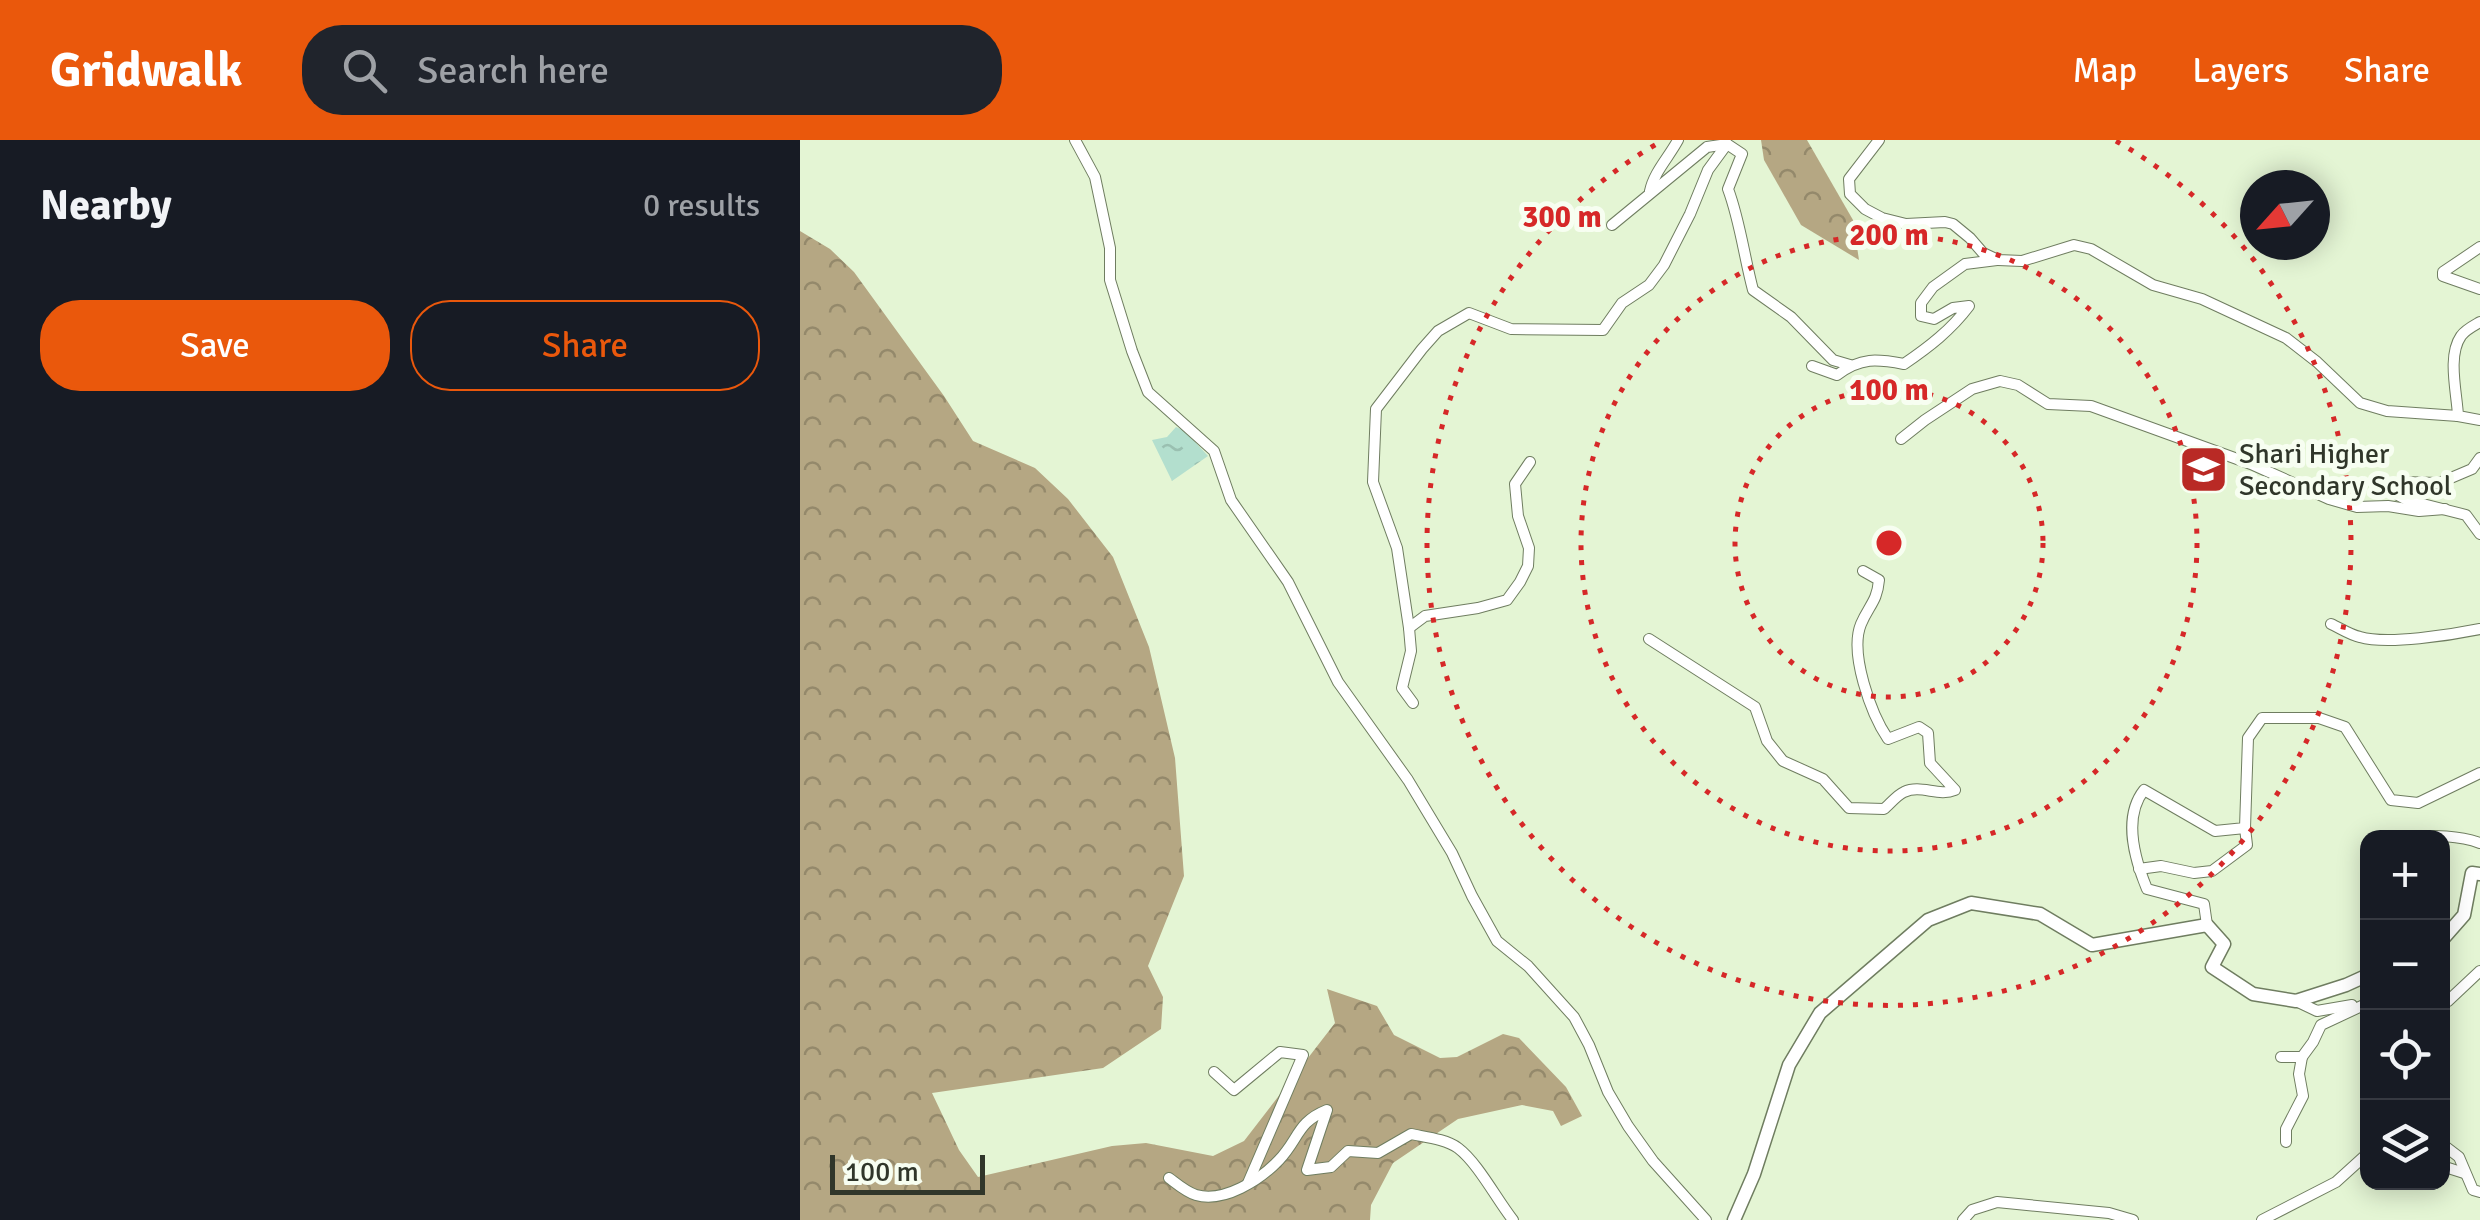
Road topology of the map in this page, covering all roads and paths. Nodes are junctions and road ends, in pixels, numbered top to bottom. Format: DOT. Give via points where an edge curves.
graph roads {
  1 [pos="1075,140"];
  2 [pos="1678,140"];
  3 [pos="1879,140"];
  4 [pos="1727,144"];
  5 [pos="1650,192"];
  6 [pos="1612,225"];
  7 [pos="2480,247"];
  8 [pos="1998,260"];
  9 [pos="2480,289"];
  10 [pos="2480,322"];
  11 [pos="1850,365"];
  12 [pos="1812,366"];
  13 [pos="2458,416"];
  14 [pos="2480,420"];
  15 [pos="1900,440"];
  16 [pos="2480,458"];
  17 [pos="1530,462"];
  18 [pos="2445,509"];
  19 [pos="2480,534"];
  20 [pos="1863,571"];
  21 [pos="2331,624"];
  22 [pos="1409,628"];
  23 [pos="2480,630"];
  24 [pos="1649,639"];
  25 [pos="1412,704"];
  26 [pos="2480,773"];
  27 [pos="2245,828"];
  28 [pos="2450,837"];
  29 [pos="2480,844"];
  30 [pos="2139,869"];
  31 [pos="2480,874"];
  32 [pos="2207,925"];
  33 [pos="2450,931"];
  34 [pos="2480,971"];
  35 [pos="2360,979"];
  36 [pos="2450,999"];
  37 [pos="2296,1001"];
  38 [pos="2360,1004"];
  39 [pos="2360,1007"];
  40 [pos="2302,1056"];
  41 [pos="2281,1057"];
  42 [pos="1214,1072"];
  43 [pos="2286,1142"];
  44 [pos="2450,1150"];
  45 [pos="2360,1160"];
  46 [pos="2450,1168"];
  47 [pos="2464,1172"];
  48 [pos="1169,1178"];
  49 [pos="1248,1184"];
  50 [pos="2480,1192"];
  51 [pos="1513,1220"];
  52 [pos="1706,1220"];
  53 [pos="1734,1220"];
  54 [pos="1963,1220"];
  55 [pos="2132,1220"];
  56 [pos="2262,1220"];
  1 -- 52 [label="street" via="1095,177 1110,280 1148,392 1214,451 1231,500 1288,582 1338,682 1408,780 1497,941 1574,1017 1628,1126"];
  2 -- 5 [label="street"];
  3 -- 8 [label="street" via="1848,179 1850,194 1882,218 1953,224"];
  4 -- 5 [label="street" via="1707,147"];
  4 -- 11 [label="street" via="1742,154 1728,189 1753,290 1792,317 1833,360"];
  4 -- 22 [label="street" via="1664,264 1602,330 1511,329 1469,313 1430,340 1376,409 1373,482 1397,548"];
  5 -- 6 [label="street"];
  7 -- 9 [label="street" via="2443,276"];
  8 -- 11 [label="street" via="1965,264 1933,286 1920,316 1934,319 1969,306 1929,348 1904,364 1875,359"];
  8 -- 13 [label="street" via="2022,261 2074,245 2091,249 2153,285 2202,299 2286,338 2360,404"];
  10 -- 13 [label="street" via="2457,344"];
  11 -- 12 [label="street" via="1838,375"];
  13 -- 14 [label="street"];
  15 -- 18 [label="street" via="1972,389 2000,382 2048,404 2091,406 2357,507"];
  16 -- 18 [label="street" via="2472,469 2438,483 2385,488"];
  17 -- 22 [label="street" via="1515,484 1529,548 1520,582 1506,600 1425,616"];
  18 -- 19 [label="street" via="2466,515"];
  20 -- 24 [label="street" via="1879,580 1856,642 1876,720 1888,739 1918,728 1928,734 1930,763 1955,790 1946,794 1920,789 1904,792 1884,809 1850,808 1823,779 1783,761 1766,741 1755,707"];
  21 -- 23 [label="street" via="2362,638"];
  22 -- 25 [label="street" via="1402,688"];
  26 -- 27 [label="street" via="2418,803 2392,800 2345,727 2319,718 2262,718 2248,738"];
  27 -- 30 [label="street" via="2247,845 2212,871"];
  27 -- 30 [label="street" via="2216,831 2144,790 2132,830"];
  28 -- 29 [label="street"];
  30 -- 32 [label="street" via="2147,889 2204,904"];
  31 -- 33 [label="street" via="2472,874 2464,914"];
  32 -- 37 [label="street" via="2224,944 2212,967 2252,994"];
  32 -- 53 [label="street" via="2092,945 2040,914 1971,903 1928,920 1820,1013 1789,1065"];
  34 -- 36 [label="street"];
  35 -- 37 [label="street"];
  37 -- 38 [label="street" via="2317,1011"];
  39 -- 40 [label="street" via="2321,1024"];
  40 -- 41 [label="street"];
  40 -- 43 [label="street" via="2303,1096"];
  42 -- 49 [label="street" via="1234,1090 1280,1052 1302,1055"];
  44 -- 47 [label="street"];
  45 -- 56 [label="street" via="2336,1182"];
  46 -- 47 [label="street"];
  47 -- 50 [label="street"];
  48 -- 49 [label="street" via="1193,1195 1216,1197"];
  49 -- 51 [label="street" via="1279,1160 1309,1117 1327,1110 1307,1170 1331,1167 1348,1150 1378,1153 1411,1134 1432,1139 1457,1147"];
  54 -- 55 [label="street" via="1997,1202"];
}
